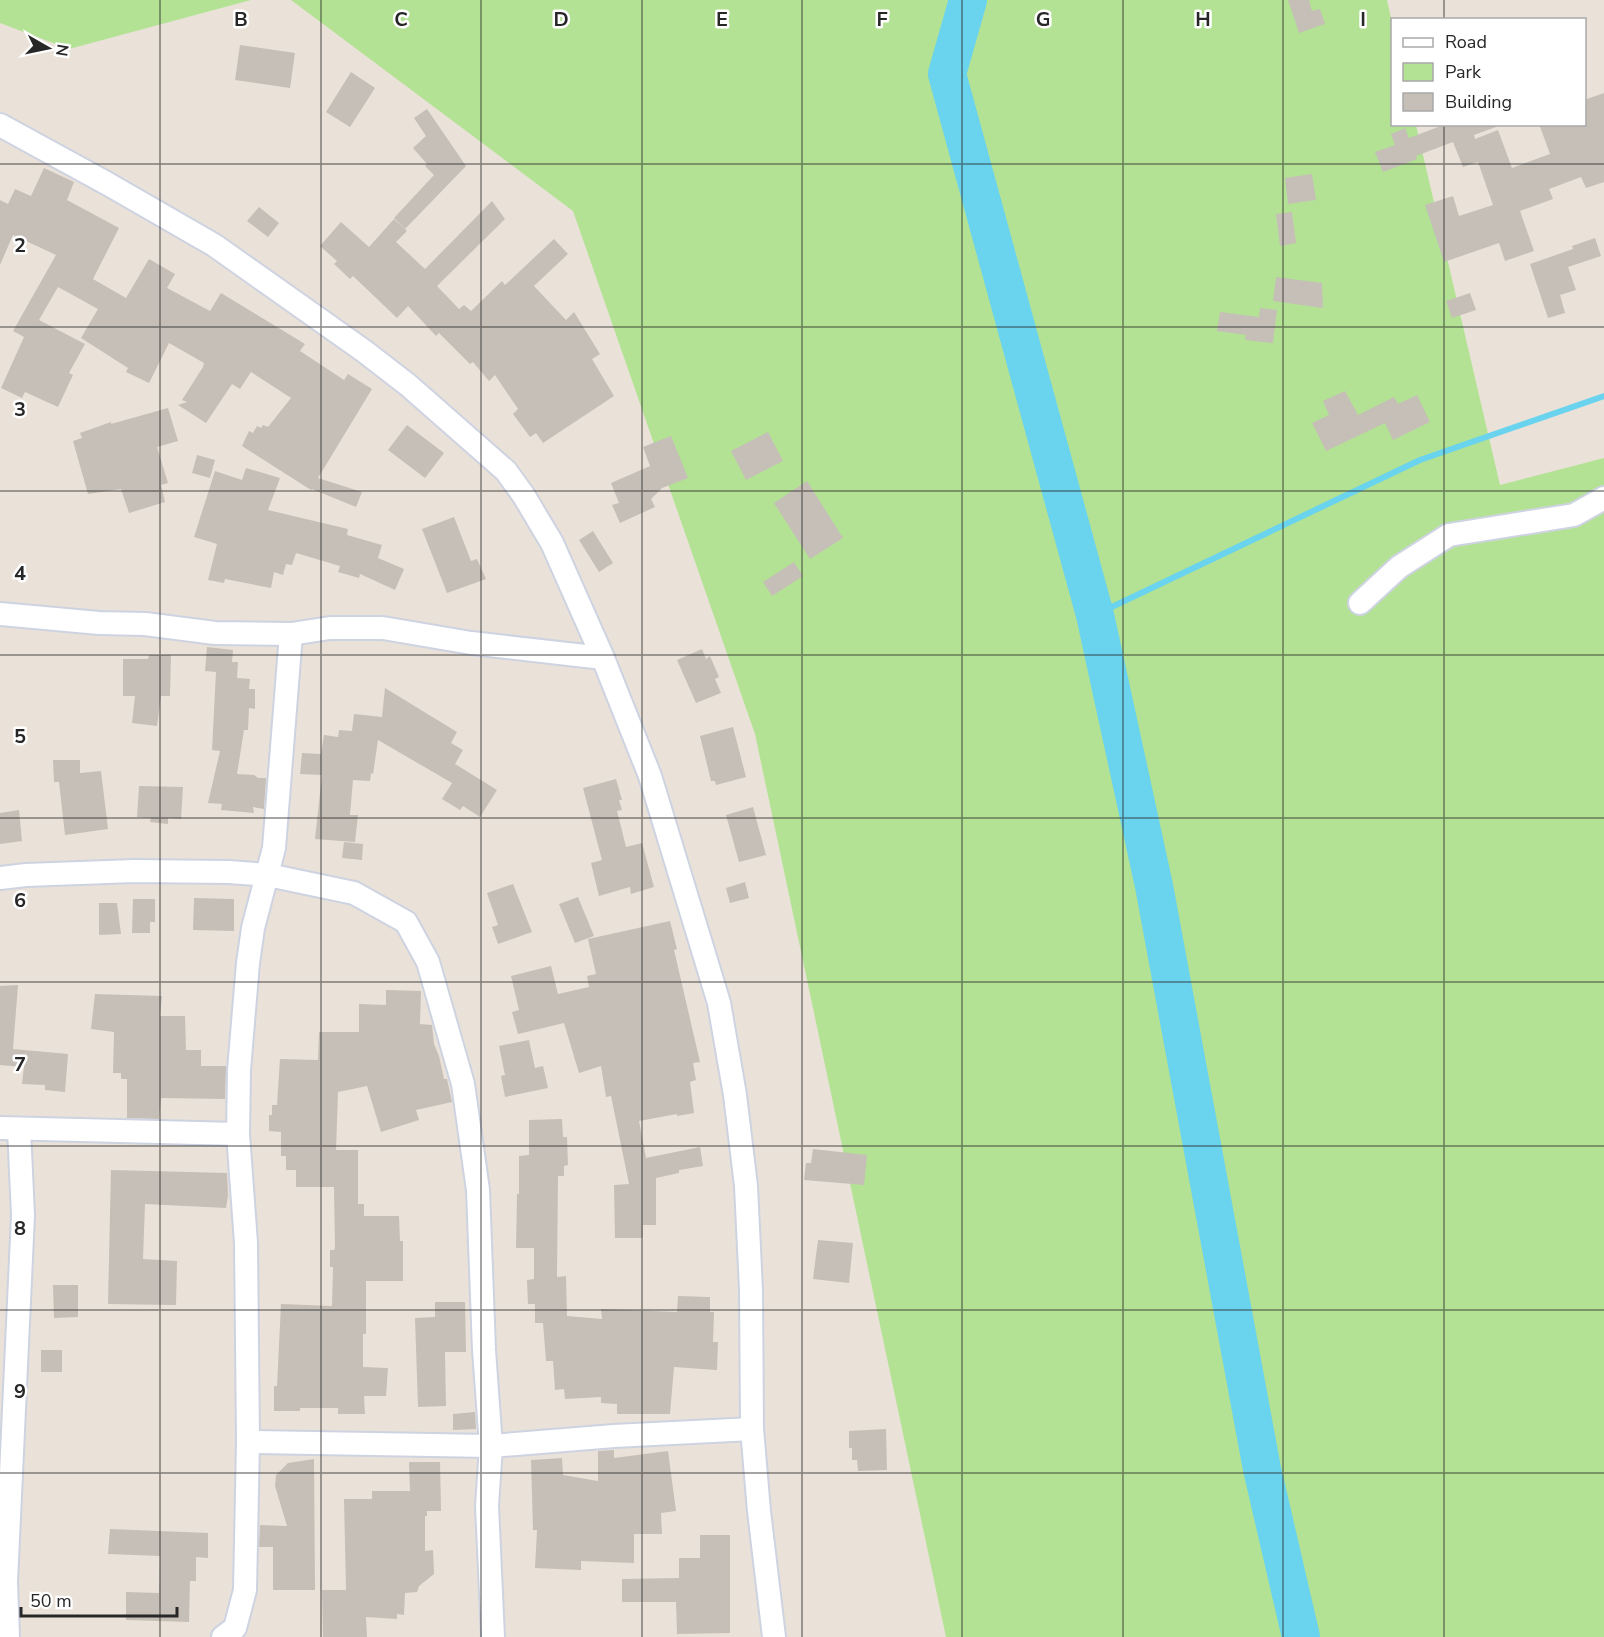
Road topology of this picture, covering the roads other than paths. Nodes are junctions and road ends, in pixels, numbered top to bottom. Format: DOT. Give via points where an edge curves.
graph roads {
  1 [pos="0,125"];
  2 [pos="1604,498"];
  3 [pos="1360,603"];
  4 [pos="0,614"];
  5 [pos="291,634"];
  6 [pos="603,658"];
  7 [pos="268,875"];
  8 [pos="0,878"];
  9 [pos="10,1129"];
  10 [pos="238,1134"];
  11 [pos="752,1430"];
  12 [pos="248,1442"];
  13 [pos="491,1446"];
  14 [pos="8,1637"];
  15 [pos="223,1637"];
  16 [pos="494,1637"];
  17 [pos="774,1637"];
  1 -- 6 [label="street" via="214,245 408,385 476,444 506,471 536,514"];
  2 -- 3 [label="street" via="1574,515 1449,535 1399,567"];
  4 -- 5 [label="street" via="215,633"];
  5 -- 6 [label="street" via="330,628 383,628"];
  5 -- 7 [label="street" via="274,848"];
  6 -- 11 [label="street" via="650,776 719,1003 746,1186"];
  7 -- 8 [label="street" via="134,871"];
  7 -- 10 [label="street" via="248,963"];
  7 -- 13 [label="street" via="354,893 406,922 428,962 463,1084 470,1125 478,1190 483,1350"];
  9 -- 10 [label="street"];
  9 -- 14 [label="street" via="23,1215 7,1571"];
  10 -- 12 [label="street" via="246,1243"];
  11 -- 13 [label="street"];
  11 -- 17 [label="street"];
  12 -- 13 [label="street"];
  12 -- 15 [label="street" via="245,1590 234,1628"];
  13 -- 16 [label="street" via="487,1506"];
}
